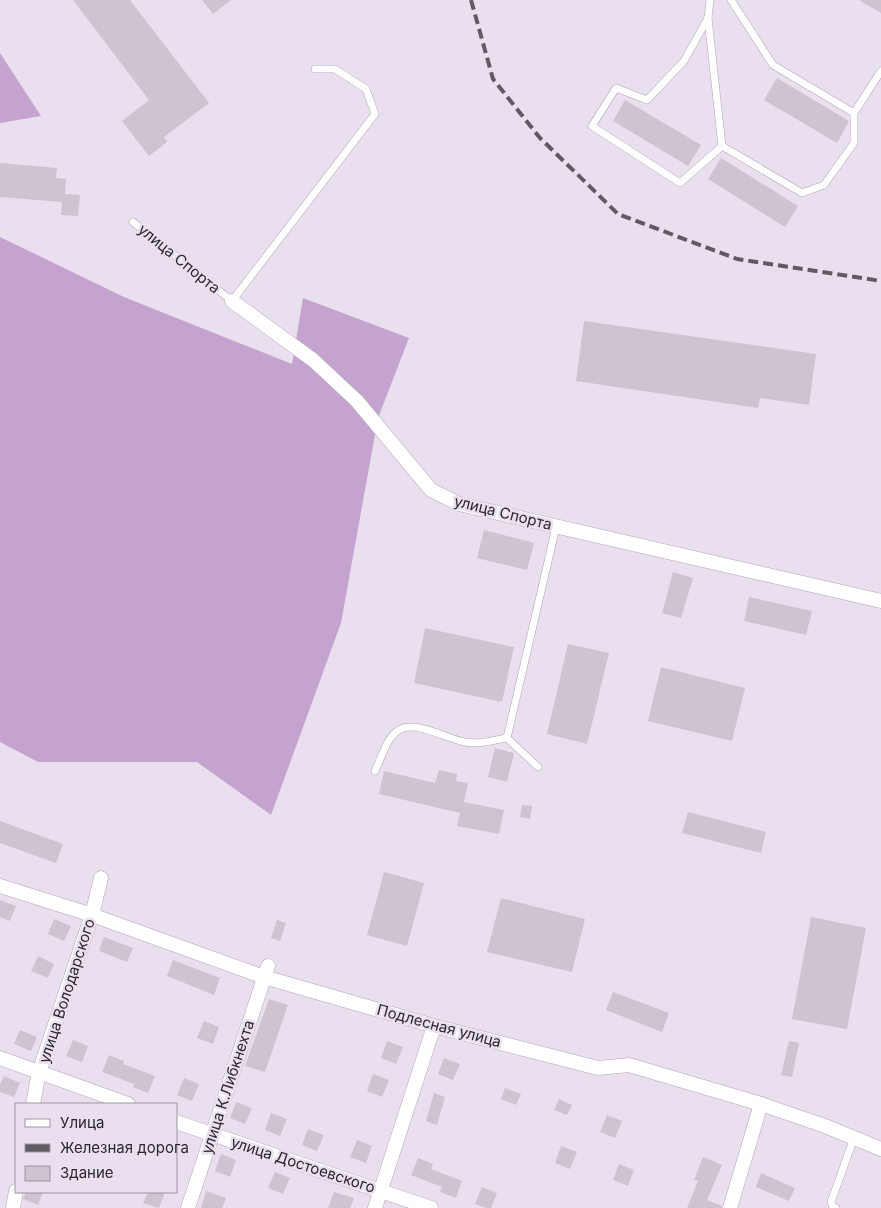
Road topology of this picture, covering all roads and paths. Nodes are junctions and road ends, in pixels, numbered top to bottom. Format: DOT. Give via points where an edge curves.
graph roads {
  1 [pos="710,0"];
  2 [pos="731,0"];
  3 [pos="708,18"];
  4 [pos="315,69"];
  5 [pos="881,71"];
  6 [pos="854,113"];
  7 [pos="722,146"];
  8 [pos="134,222"];
  9 [pos="232,301"];
  10 [pos="556,527"];
  11 [pos="881,601"];
  12 [pos="507,738"];
  13 [pos="538,767"];
  14 [pos="375,771"];
  15 [pos="101,878"];
  16 [pos="0,886"];
  17 [pos="92,915"];
  18 [pos="266,971"];
  19 [pos="434,1026"];
  20 [pos="0,1058"];
  21 [pos="40,1072"];
  22 [pos="33,1103"];
  23 [pos="125,1103"];
  24 [pos="761,1104"];
  25 [pos="178,1123"];
  26 [pos="211,1135"];
  27 [pos="854,1138"];
  28 [pos="881,1149"];
  29 [pos="380,1190"];
  30 [pos="16,1193"];
  31 [pos="13,1208"];
  32 [pos="188,1208"];
  33 [pos="375,1208"];
  34 [pos="431,1208"];
  35 [pos="730,1208"];
  36 [pos="836,1208"];
  1 -- 3 [label="lane"];
  2 -- 6 [label="lane" via="773,66"];
  3 -- 7 [label="lane"];
  3 -- 7 [label="lane" via="684,61 647,100 616,88 592,126 680,183"];
  4 -- 9 [label="lane" via="335,69 366,89 375,114"];
  5 -- 6 [label="lane"];
  6 -- 7 [label="lane" via="854,144 824,185 802,193"];
  8 -- 9 [label="lane, улица Спорта"];
  9 -- 10 [label="street, улица Спорта" via="313,360 358,401 431,490 459,504"];
  10 -- 11 [label="street, улица Спорта"];
  10 -- 12 [label="lane"];
  12 -- 13 [label="lane"];
  12 -- 14 [label="lane" via="466,742 414,727 401,728 392,736"];
  15 -- 17 [label="street, улица Володарского"];
  16 -- 17 [label="street, Подлесная улица"];
  17 -- 18 [label="street, Подлесная улица"];
  17 -- 21 [label="street, улица Володарского"];
  18 -- 19 [label="street, Подлесная улица"];
  18 -- 26 [label="street, улица К.Либкнехта"];
  19 -- 24 [label="street, Подлесная улица" via="598,1068 629,1066"];
  19 -- 29 [label="street"];
  20 -- 21 [label="street"];
  21 -- 22 [label="street, улица Володарского"];
  21 -- 23 [label="street"];
  24 -- 27 [label="street, Подлесная улица"];
  24 -- 35 [label="street"];
  25 -- 26 [label="street, улица Достоевского"];
  26 -- 29 [label="street, улица Достоевского"];
  26 -- 32 [label="street, улица К.Либкнехта"];
  27 -- 28 [label="street, Подлесная улица"];
  27 -- 36 [label="lane" via="831,1202"];
  29 -- 33 [label="street"];
  29 -- 34 [label="street, улица Достоевского"];
  30 -- 31 [label="street"];
}
